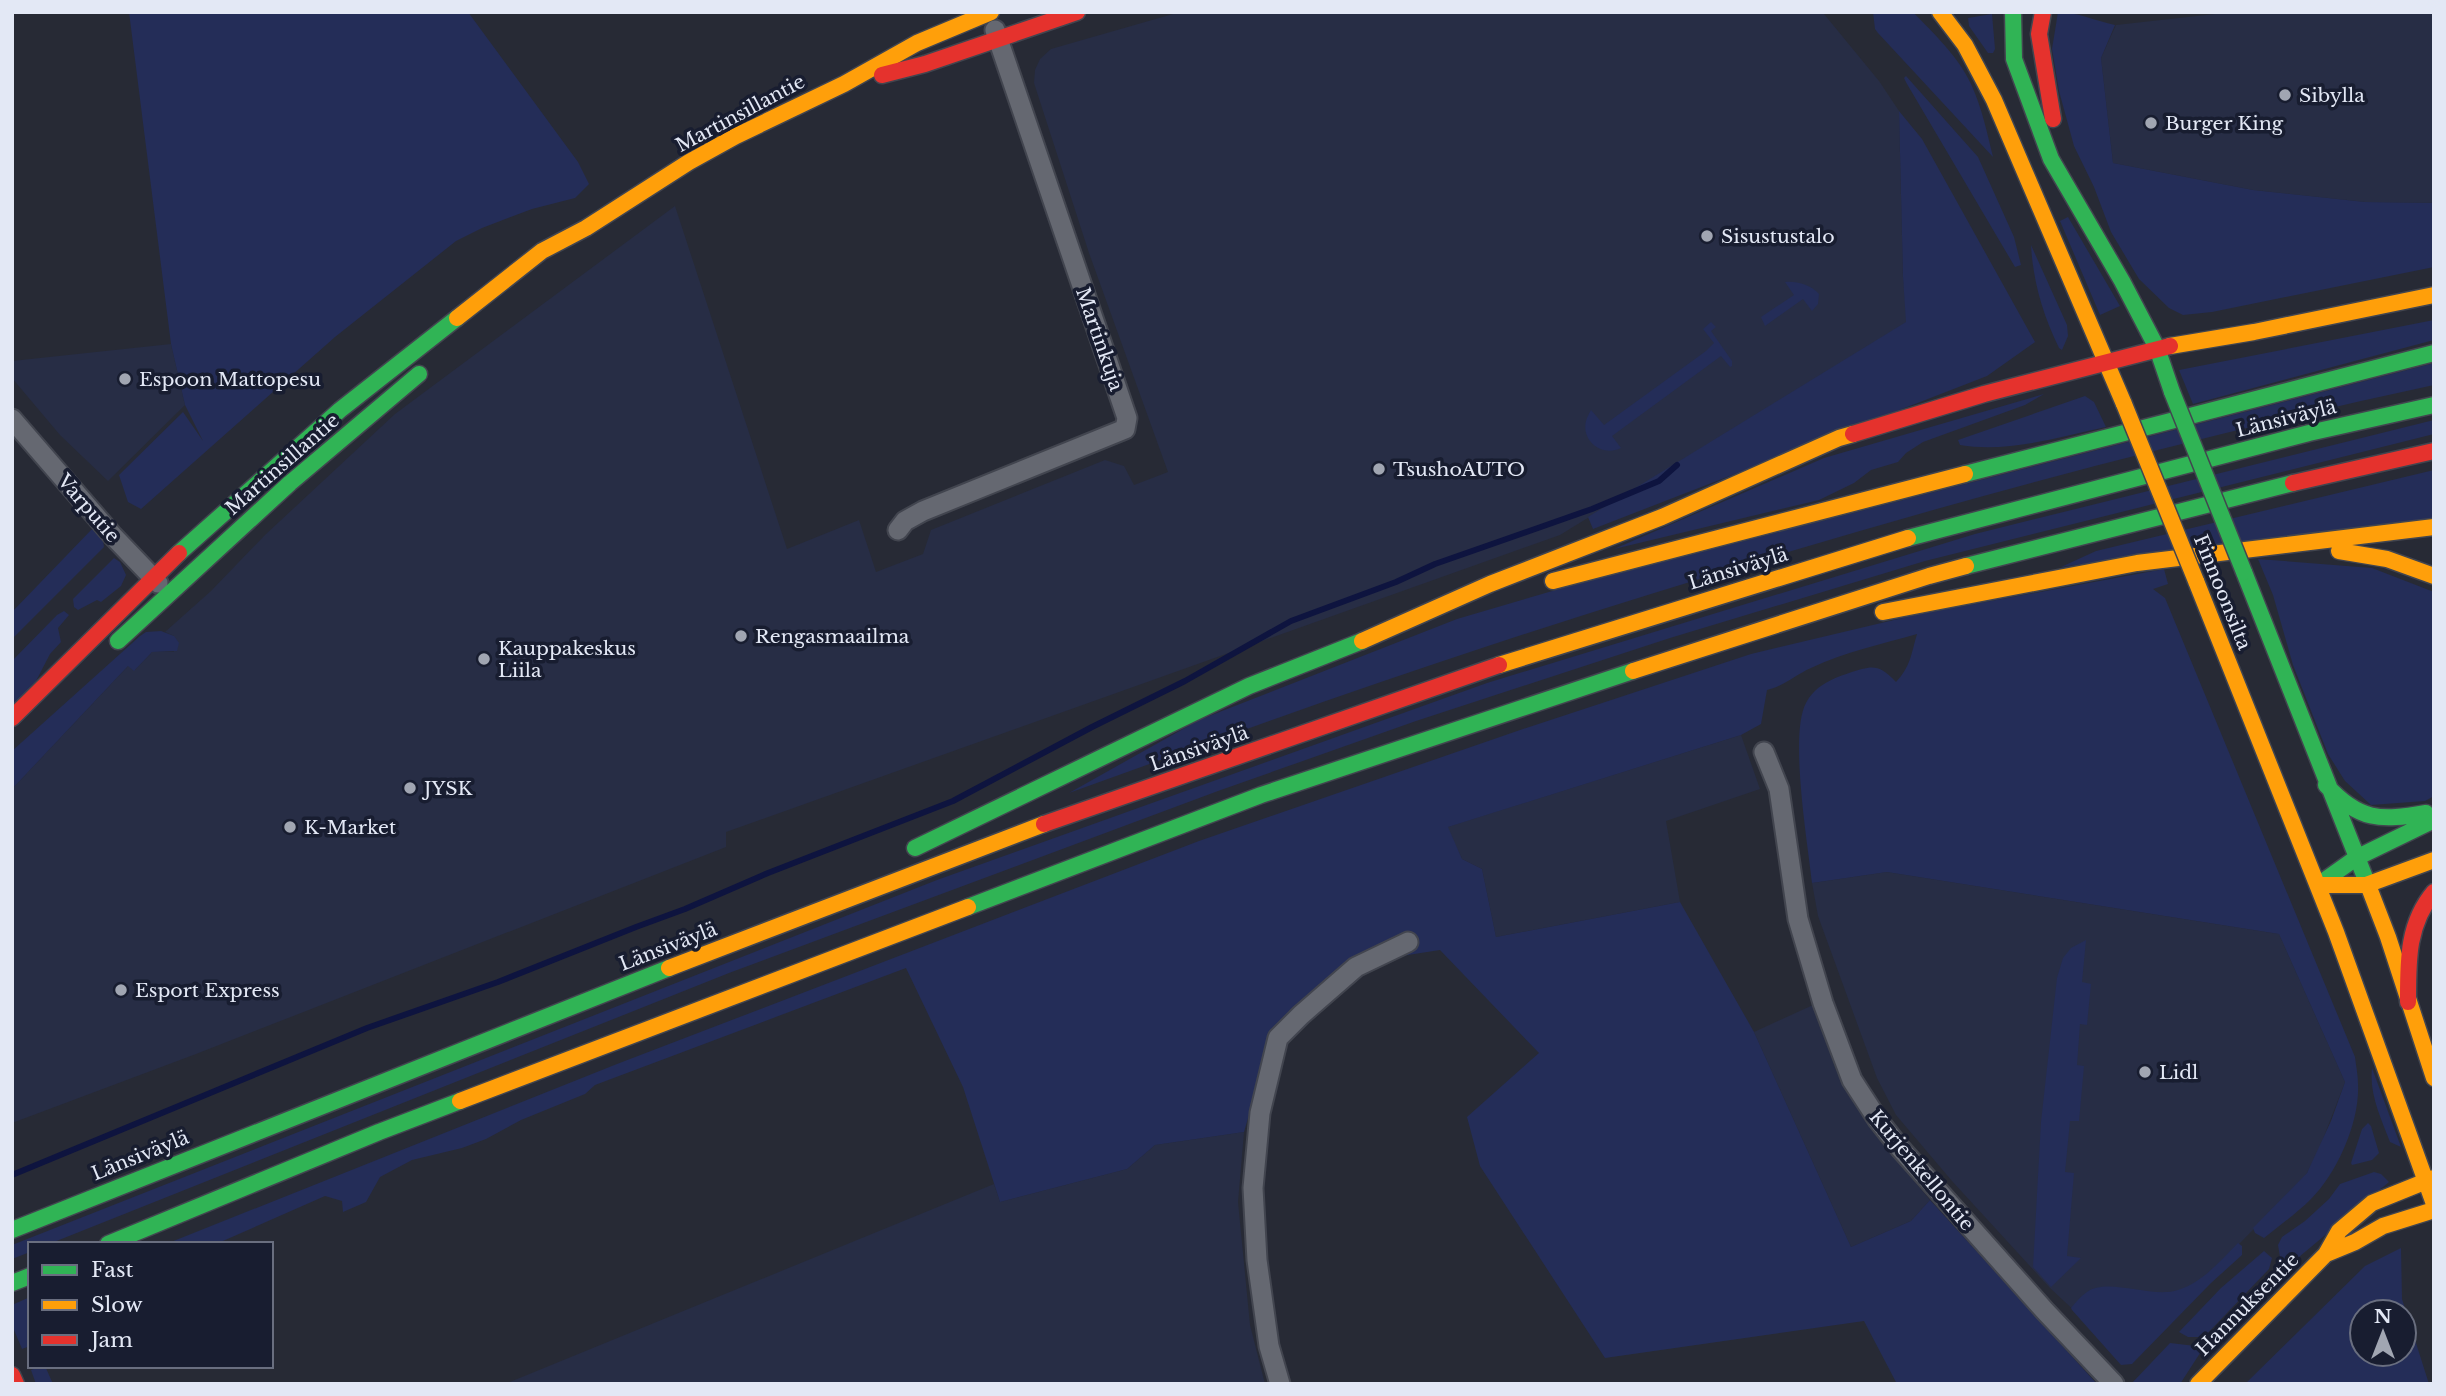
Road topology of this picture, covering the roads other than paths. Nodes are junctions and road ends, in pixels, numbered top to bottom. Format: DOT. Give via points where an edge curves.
graph roads {
  1 [pos="990,12"];
  2 [pos="1077,12"];
  3 [pos="1940,12"];
  4 [pos="2013,12"];
  5 [pos="2043,12"];
  6 [pos="998,40"];
  7 [pos="844,84"];
  8 [pos="2051,159"];
  9 [pos="586,228"];
  10 [pos="556,263"];
  11 [pos="2434,295"];
  12 [pos="2157,348"];
  13 [pos="2434,353"];
  14 [pos="435,361"];
  15 [pos="2106,363"];
  16 [pos="2434,405"];
  17 [pos="12,419"];
  18 [pos="2434,451"];
  19 [pos="2434,527"];
  20 [pos="898,530"];
  21 [pos="2282,547"];
  22 [pos="2434,576"];
  23 [pos="153,577"];
  24 [pos="1537,586"];
  25 [pos="169,594"];
  26 [pos="1499,597"];
  27 [pos="1865,616"];
  28 [pos="1825,626"];
  29 [pos="1398,627"];
  30 [pos="106,652"];
  31 [pos="1560,695"];
  32 [pos="12,719"];
  33 [pos="1765,752"];
  34 [pos="2326,785"];
  35 [pos="2434,811"];
  36 [pos="2434,820"];
  37 [pos="898,855"];
  38 [pos="2356,858"];
  39 [pos="2434,860"];
  40 [pos="2318,885"];
  41 [pos="2366,885"];
  42 [pos="2434,892"];
  43 [pos="1408,942"];
  44 [pos="603,976"];
  45 [pos="2408,1002"];
  46 [pos="529,1023"];
  47 [pos="2434,1078"];
  48 [pos="2430,1179"];
  49 [pos="2434,1204"];
  50 [pos="2434,1210"];
  51 [pos="12,1230"];
  52 [pos="113,1242"];
  53 [pos="2326,1254"];
  54 [pos="12,1375"];
  55 [pos="16,1384"];
  56 [pos="1280,1384"];
  57 [pos="2114,1384"];
  58 [pos="2198,1384"];
  1 -- 6 [label="street, Martinkuja"];
  1 -- 7 [label="main road, Martinsillantie" via="917,43"];
  2 -- 6 [label="main road, Martinsillantie"];
  3 -- 15 [label="main road, Finnoonsilta" via="1986,83"];
  4 -- 8 [label="main road, Finnoonsilta" via="2014,59"];
  5 -- 8 [label="main road" via="2039,34 2053,118"];
  6 -- 7 [label="main road, Martinsillantie"];
  6 -- 20 [label="street, Martinkuja" via="1127,418 1125,429 923,511"];
  7 -- 9 [label="main road, Martinsillantie" via="701,156"];
  8 -- 12 [label="main road, Finnoonsilta"];
  9 -- 10 [label="main road, Martinsillantie"];
  9 -- 23 [label="main road, Martinsillantie" via="542,251 340,410"];
  11 -- 12 [label="main road"];
  12 -- 15 [label="main road"];
  12 -- 34 [label="main road, Finnoonsilta, bridge"];
  13 -- 24 [label="main road"];
  14 -- 25 [label="main road, Martinsillantie" via="290,483"];
  15 -- 29 [label="main road" via="2064,371 1839,438"];
  15 -- 40 [label="main road, Finnoonsilta, bridge"];
  16 -- 46 [label="main road, Länsiväylä" via="1931,531 1542,650 995,842"];
  17 -- 23 [label="street, Varputie"];
  18 -- 31 [label="main road" via="1929,576"];
  19 -- 21 [label="main road"];
  21 -- 22 [label="main road" via="2357,552 2402,562"];
  21 -- 27 [label="main road" via="2137,563"];
  23 -- 25 [label="street, Varputie"];
  23 -- 32 [label="main road, Martinsillantie"];
  25 -- 30 [label="main road, Martinsillantie"];
  26 -- 29 [label="main road"];
  28 -- 31 [label="main road"];
  29 -- 37 [label="main road" via="1217,701"];
  31 -- 52 [label="main road" via="1261,795 391,1127"];
  33 -- 57 [label="street, Kurjenkellontie" via="1779,789 1798,919 1852,1080 1900,1149"];
  34 -- 35 [label="main road" via="2340,803 2362,815 2402,817"];
  34 -- 38 [label="main road, Finnoonsilta"];
  36 -- 38 [label="main road"];
  38 -- 40 [label="main road"];
  38 -- 41 [label="main road, Finnoonsilta"];
  39 -- 41 [label="main road"];
  40 -- 41 [label="main road"];
  40 -- 48 [label="main road, Finnoonsilta"];
  41 -- 45 [label="main road, Finnoonsilta"];
  42 -- 45 [label="main road" via="2418,912 2411,934"];
  43 -- 56 [label="street" via="1356,967 1278,1038 1259,1113 1253,1188 1257,1260 1269,1346"];
  44 -- 46 [label="main road"];
  45 -- 47 [label="main road, Finnoonsilta"];
  46 -- 51 [label="main road, Länsiväylä"];
  48 -- 49 [label="main road, Finnoonsilta"];
  48 -- 53 [label="main road, Hannuksentie" via="2372,1203 2339,1231"];
  50 -- 53 [label="main road, Hannuksentie" via="2384,1226"];
  53 -- 58 [label="main road, Hannuksentie"];
  54 -- 55 [label="main road"];
}
